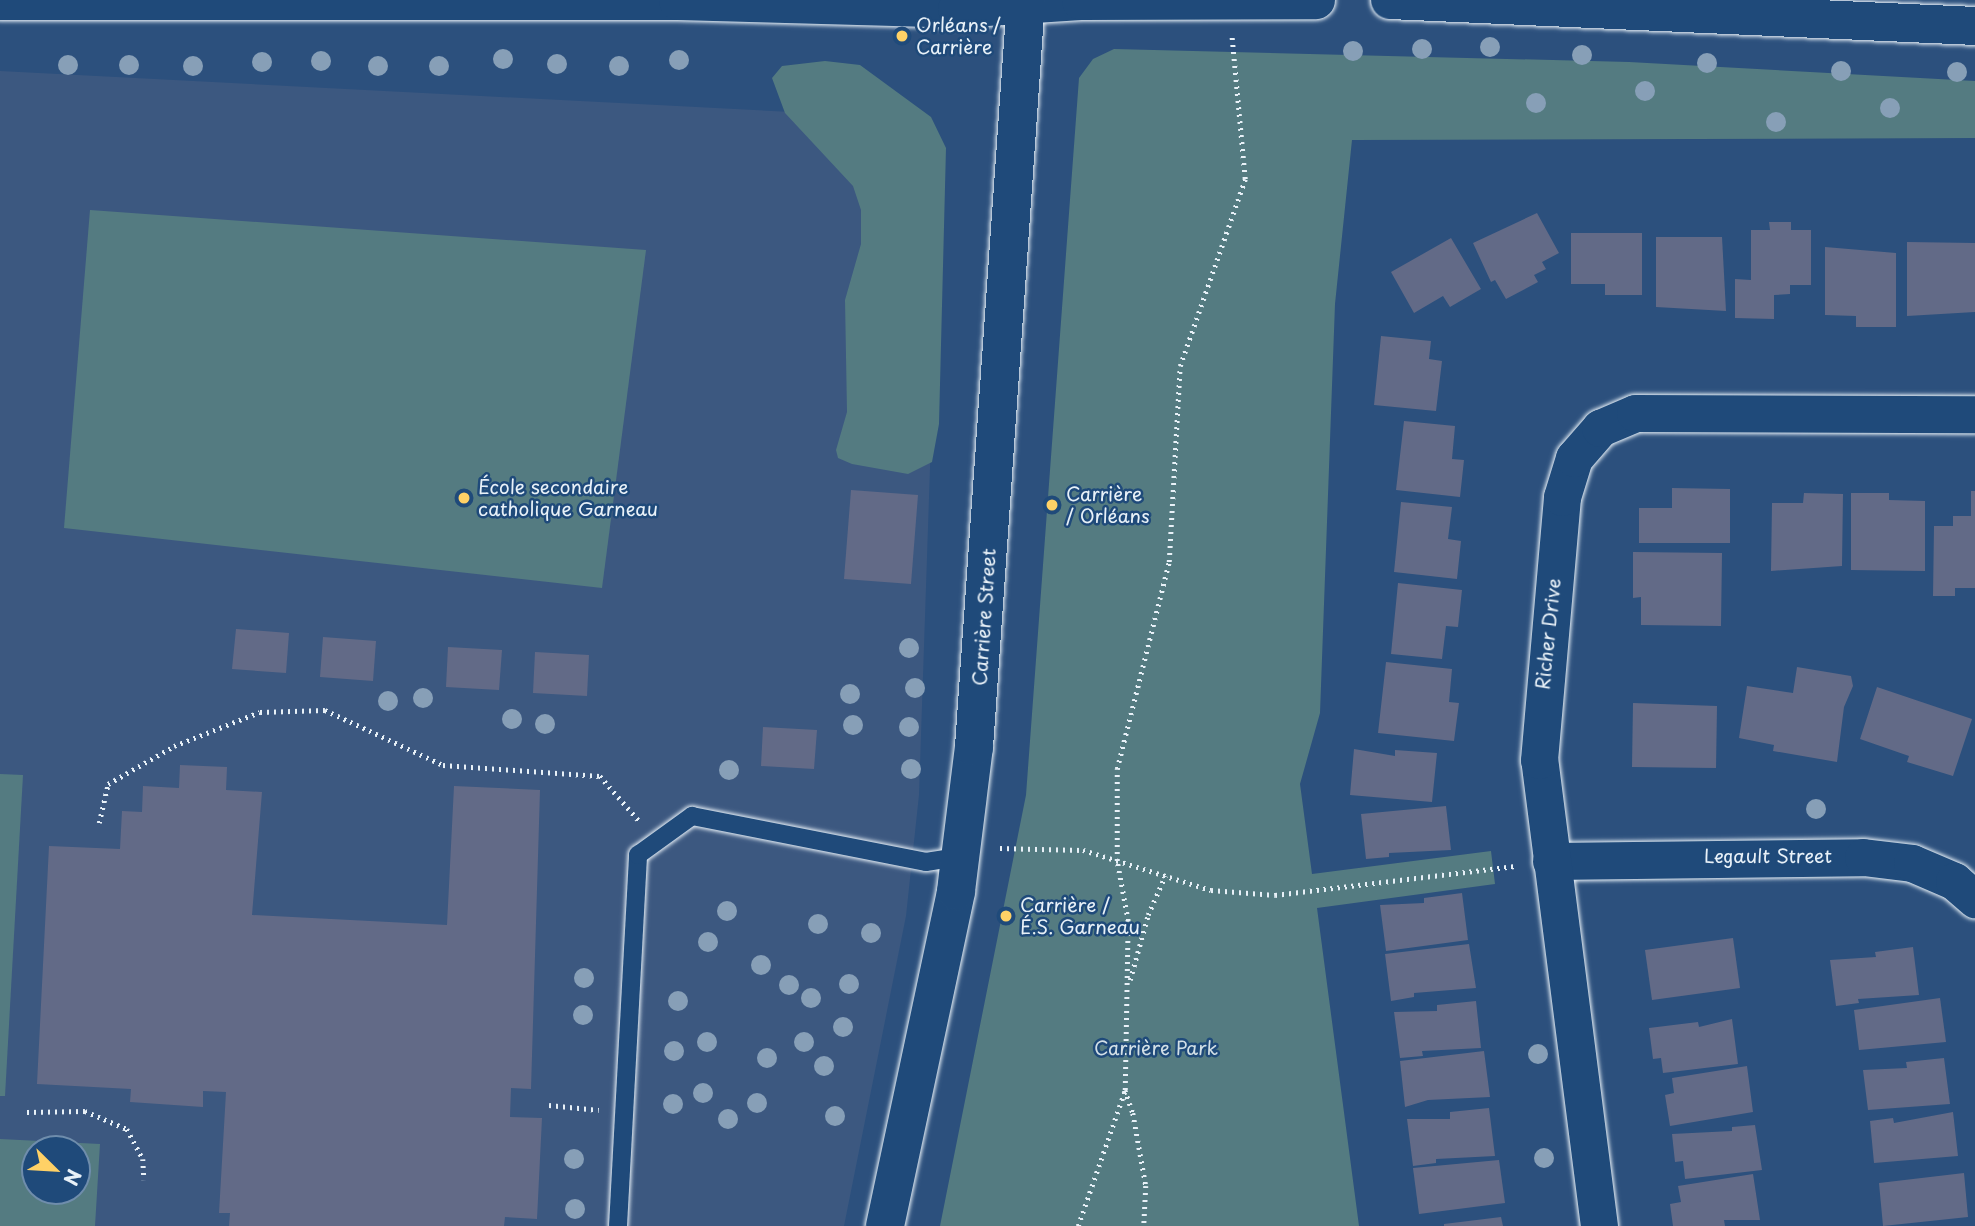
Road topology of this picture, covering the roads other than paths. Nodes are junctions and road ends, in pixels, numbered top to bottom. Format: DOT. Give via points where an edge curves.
graph roads {
  1 [pos="1316,0"];
  2 [pos="1390,0"];
  3 [pos="0,1"];
  4 [pos="1026,3"];
  5 [pos="1975,26"];
  6 [pos="1975,414"];
  7 [pos="962,851"];
  8 [pos="1551,861"];
  9 [pos="1975,899"];
  10 [pos="618,1226"];
  11 [pos="885,1226"];
  12 [pos="1599,1226"];
  1 -- 4 [label="main road"];
  2 -- 5 [label="main road"];
  3 -- 4 [label="main road" via="678,1 957,9"];
  4 -- 7 [label="main road, Carrière Street" via="1003,378"];
  6 -- 8 [label="street, Richer Drive" via="1669,411 1635,413 1600,428 1574,457 1562,497 1539,724"];
  7 -- 10 [label="lane" via="926,862 692,816 638,855"];
  7 -- 11 [label="main road, Carrière Street"];
  8 -- 9 [label="street, Legault Street" via="1863,857 1912,863 1954,881"];
  8 -- 12 [label="street, Richer Drive"];
}
